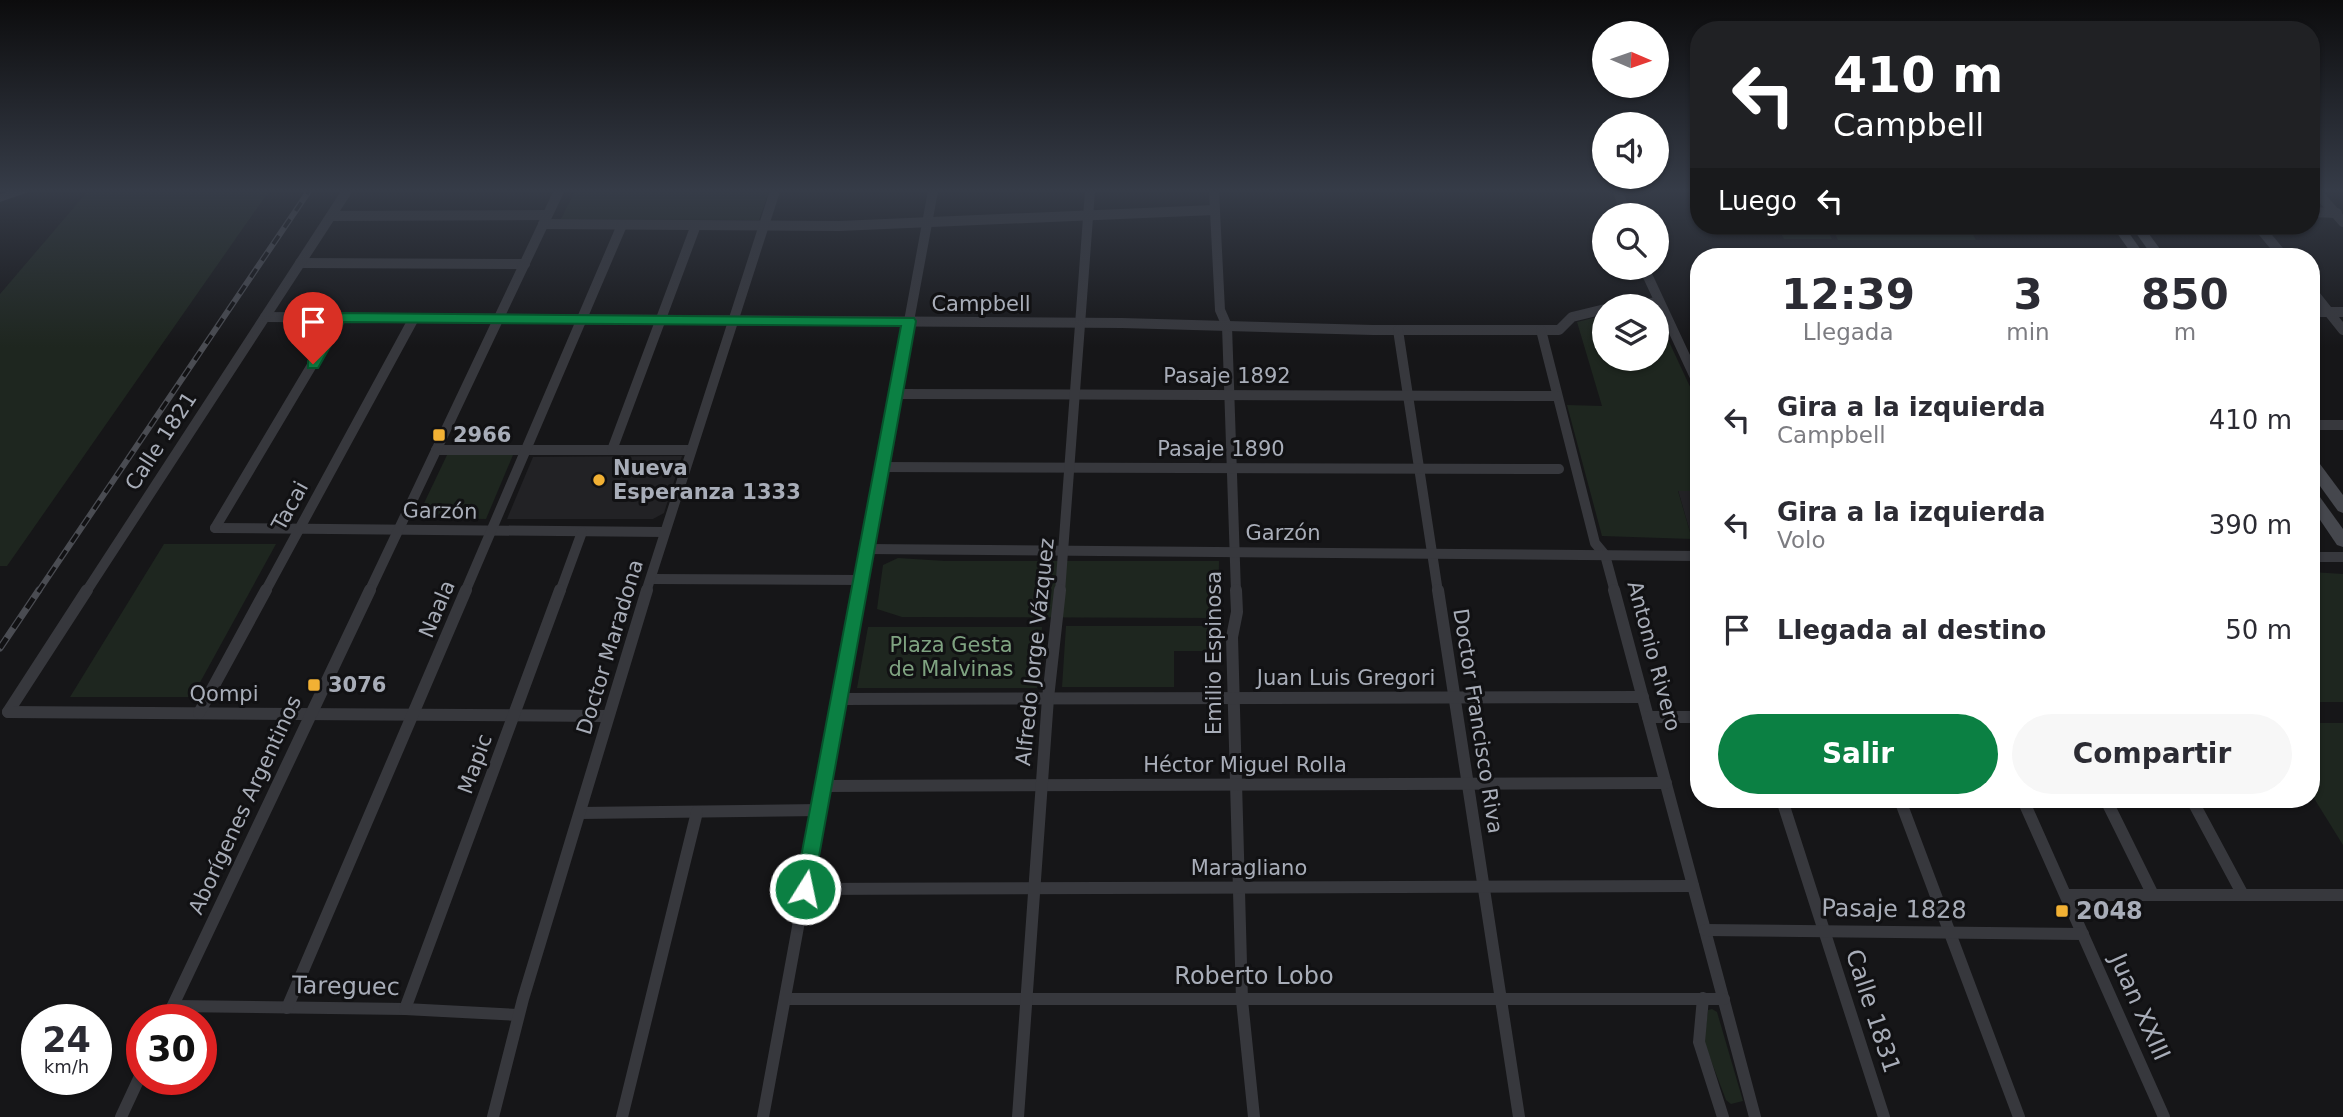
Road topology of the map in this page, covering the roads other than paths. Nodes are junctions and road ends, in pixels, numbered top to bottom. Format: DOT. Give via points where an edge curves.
graph roads {
  1 [pos="313,243"];
  2 [pos="534,243"];
  3 [pos="614,243"];
  4 [pos="689,243"];
  5 [pos="758,243"];
  6 [pos="923,243"];
  7 [pos="1086,243"];
  8 [pos="1216,243"];
  9 [pos="300,263"];
  10 [pos="525,264"];
  11 [pos="2320,301"];
  12 [pos="1592,311"];
  13 [pos="2320,312"];
  14 [pos="2329,312"];
  15 [pos="2343,312"];
  16 [pos="265,317"];
  17 [pos="340,318"];
  18 [pos="414,318"];
  19 [pos="499,319"];
  20 [pos="582,319"];
  21 [pos="733,319"];
  22 [pos="660,320"];
  23 [pos="909,321"];
  24 [pos="1081,322"];
  25 [pos="1669,325"];
  26 [pos="1227,326"];
  27 [pos="1398,330"];
  28 [pos="1541,330"];
  29 [pos="2343,330"];
  30 [pos="1690,368"];
  31 [pos="896,394"];
  32 [pos="1076,394"];
  33 [pos="1230,395"];
  34 [pos="1409,396"];
  35 [pos="1558,396"];
  36 [pos="2320,425"];
  37 [pos="2343,425"];
  38 [pos="436,450"];
  39 [pos="526,450"];
  40 [pos="612,450"];
  41 [pos="690,450"];
  42 [pos="883,467"];
  43 [pos="1071,467"];
  44 [pos="1232,468"];
  45 [pos="1420,469"];
  46 [pos="1559,469"];
  47 [pos="2320,475"];
  48 [pos="2343,507"];
  49 [pos="2320,508"];
  50 [pos="299,529"];
  51 [pos="399,530"];
  52 [pos="491,531"];
  53 [pos="582,532"];
  54 [pos="664,533"];
  55 [pos="2343,541"];
  56 [pos="867,550"];
  57 [pos="1065,551"];
  58 [pos="1235,552"];
  59 [pos="1433,554"];
  60 [pos="1605,555"];
  61 [pos="1690,556"];
  62 [pos="2320,557"];
  63 [pos="2343,557"];
  64 [pos="651,579"];
  65 [pos="862,580"];
  66 [pos="1455,697"];
  67 [pos="1643,697"];
  68 [pos="1048,698"];
  69 [pos="1233,698"];
  70 [pos="840,699"];
  71 [pos="8,712"];
  72 [pos="199,713"];
  73 [pos="312,713"];
  74 [pos="412,715"];
  75 [pos="514,716"];
  76 [pos="608,716"];
  77 [pos="1648,717"];
  78 [pos="1690,717"];
  79 [pos="1468,783"];
  80 [pos="1666,783"];
  81 [pos="1235,784"];
  82 [pos="1042,785"];
  83 [pos="824,786"];
  84 [pos="1785,808"];
  85 [pos="1902,808"];
  86 [pos="2027,808"];
  87 [pos="2110,808"];
  88 [pos="2196,808"];
  89 [pos="820,810"];
  90 [pos="697,812"];
  91 [pos="580,813"];
  92 [pos="1693,886"];
  93 [pos="1238,887"];
  94 [pos="1483,887"];
  95 [pos="1035,888"];
  96 [pos="805,889"];
  97 [pos="2066,895"];
  98 [pos="2153,895"];
  99 [pos="2243,895"];
  100 [pos="2343,895"];
  101 [pos="1705,930"];
  102 [pos="1824,931"];
  103 [pos="1950,932"];
  104 [pos="2083,934"];
  105 [pos="1027,998"];
  106 [pos="1501,998"];
  107 [pos="785,999"];
  108 [pos="1703,999"];
  109 [pos="1724,999"];
  110 [pos="1242,1000"];
  111 [pos="174,1004"];
  112 [pos="217,1006"];
  113 [pos="287,1007"];
  114 [pos="405,1009"];
  115 [pos="518,1015"];
  116 [pos="131,1095"];
  117 [pos="121,1117"];
  118 [pos="493,1117"];
  119 [pos="622,1117"];
  120 [pos="763,1117"];
  121 [pos="1018,1117"];
  122 [pos="1254,1117"];
  123 [pos="1519,1117"];
  124 [pos="1723,1117"];
  125 [pos="1755,1117"];
  126 [pos="1884,1117"];
  127 [pos="2019,1117"];
  128 [pos="2164,1117"];
  1 -- 9 [label="street, Calle 1821"];
  2 -- 10 [label="street, Aborígenes Argentinos"];
  3 -- 20 [label="street, Naala"];
  4 -- 22 [label="street"];
  5 -- 21 [label="street, Doctor Maradona"];
  6 -- 23 [label="street"];
  7 -- 24 [label="street, Alfredo Jorge Vázquez"];
  8 -- 26 [label="street, Emilio Espinosa" via="1220,310"];
  9 -- 10 [label="street"];
  9 -- 16 [label="street, Calle 1821"];
  10 -- 19 [label="street, Aborígenes Argentinos"];
  11 -- 14 [label="street"];
  12 -- 28 [label="street, Campbell" via="1563,321 1559,330"];
  13 -- 14 [label="street"];
  14 -- 15 [label="street"];
  14 -- 29 [label="street"];
  16 -- 17 [label="street, Campbell"];
  16 -- 71 [label="street, Calle 1821"];
  17 -- 18 [label="street, Campbell"];
  17 -- 50 [label="street, Garzón" via="215,528"];
  18 -- 19 [label="street, Campbell"];
  18 -- 50 [label="street, Tacai"];
  19 -- 20 [label="street, Campbell"];
  19 -- 38 [label="street, Aborígenes Argentinos"];
  20 -- 22 [label="street, Campbell"];
  20 -- 39 [label="street, Naala"];
  21 -- 22 [label="street, Campbell"];
  21 -- 23 [label="street, Campbell"];
  21 -- 41 [label="street, Doctor Maradona"];
  22 -- 40 [label="street"];
  23 -- 24 [label="street, Campbell"];
  23 -- 31 [label="street"];
  24 -- 26 [label="street, Campbell"];
  24 -- 32 [label="street, Alfredo Jorge Vázquez"];
  25 -- 30 [label="street"];
  26 -- 27 [label="street, Campbell"];
  26 -- 33 [label="street, Emilio Espinosa"];
  27 -- 28 [label="street, Campbell"];
  27 -- 34 [label="street, Doctor Francisco Riva"];
  28 -- 35 [label="street, Antonio Rivero"];
  31 -- 32 [label="street, Pasaje 1892"];
  31 -- 42 [label="street"];
  32 -- 33 [label="street, Pasaje 1892"];
  32 -- 43 [label="street, Alfredo Jorge Vázquez"];
  33 -- 34 [label="street, Pasaje 1892"];
  33 -- 44 [label="street, Emilio Espinosa"];
  34 -- 35 [label="street, Pasaje 1892"];
  34 -- 45 [label="street, Doctor Francisco Riva"];
  35 -- 60 [label="street, Antonio Rivero" via="1595,543"];
  36 -- 37 [label="street"];
  38 -- 39 [label="street"];
  38 -- 51 [label="street, Aborígenes Argentinos"];
  39 -- 40 [label="street"];
  39 -- 52 [label="street, Naala"];
  40 -- 41 [label="street"];
  41 -- 54 [label="street, Doctor Maradona"];
  42 -- 43 [label="street, Pasaje 1890"];
  42 -- 56 [label="street"];
  43 -- 44 [label="street, Pasaje 1890"];
  43 -- 57 [label="street, Alfredo Jorge Vázquez"];
  44 -- 45 [label="street, Pasaje 1890"];
  44 -- 58 [label="street, Emilio Espinosa"];
  45 -- 46 [label="street, Pasaje 1890"];
  45 -- 59 [label="street, Doctor Francisco Riva"];
  47 -- 48 [label="main road"];
  49 -- 55 [label="main road"];
  50 -- 51 [label="street, Garzón"];
  50 -- 72 [label="street, Tacai"];
  51 -- 52 [label="street, Garzón"];
  51 -- 73 [label="street, Aborígenes Argentinos"];
  52 -- 53 [label="street, Garzón"];
  52 -- 74 [label="street, Naala"];
  53 -- 54 [label="street, Garzón"];
  53 -- 75 [label="street, Mapic"];
  54 -- 64 [label="street, Doctor Maradona"];
  56 -- 57 [label="street, Garzón"];
  56 -- 65 [label="street"];
  57 -- 58 [label="street, Garzón"];
  57 -- 68 [label="street, Alfredo Jorge Vázquez"];
  58 -- 59 [label="street, Garzón"];
  58 -- 69 [label="street, Emilio Espinosa"];
  59 -- 60 [label="street, Garzón"];
  59 -- 66 [label="street, Doctor Francisco Riva"];
  60 -- 61 [label="street, Garzón"];
  60 -- 67 [label="street, Antonio Rivero"];
  62 -- 63 [label="street"];
  64 -- 65 [label="street"];
  64 -- 76 [label="street, Doctor Maradona"];
  65 -- 70 [label="street"];
  66 -- 67 [label="street, Juan Luis Gregori"];
  66 -- 69 [label="street, Juan Luis Gregori"];
  66 -- 79 [label="street, Doctor Francisco Riva"];
  67 -- 77 [label="street, Antonio Rivero"];
  68 -- 69 [label="street, Juan Luis Gregori"];
  68 -- 70 [label="street, Juan Luis Gregori"];
  68 -- 82 [label="street, Alfredo Jorge Vázquez"];
  69 -- 81 [label="street, Emilio Espinosa"];
  70 -- 83 [label="street"];
  71 -- 72 [label="street, Qompi"];
  72 -- 73 [label="street, Qompi"];
  73 -- 74 [label="street, Qompi"];
  73 -- 111 [label="street, Aborígenes Argentinos"];
  74 -- 75 [label="street, Qompi"];
  74 -- 113 [label="street, Naala"];
  75 -- 76 [label="street, Qompi"];
  75 -- 114 [label="street, Mapic"];
  76 -- 91 [label="street, Doctor Maradona"];
  77 -- 78 [label="street"];
  77 -- 80 [label="street, Antonio Rivero"];
  79 -- 80 [label="street, Héctor Miguel Rolla"];
  79 -- 81 [label="street, Héctor Miguel Rolla"];
  79 -- 94 [label="street, Doctor Francisco Riva"];
  80 -- 92 [label="street, Antonio Rivero"];
  81 -- 82 [label="street, Héctor Miguel Rolla"];
  81 -- 93 [label="street, Emilio Espinosa"];
  82 -- 83 [label="street, Héctor Miguel Rolla"];
  82 -- 95 [label="street, Alfredo Jorge Vázquez"];
  83 -- 89 [label="street"];
  84 -- 102 [label="street, Calle 1831"];
  85 -- 103 [label="street"];
  86 -- 97 [label="street, Juan XXIII"];
  87 -- 98 [label="street"];
  88 -- 99 [label="street"];
  89 -- 90 [label="street"];
  89 -- 96 [label="street"];
  90 -- 91 [label="street"];
  90 -- 119 [label="street"];
  91 -- 115 [label="street, Doctor Maradona"];
  92 -- 94 [label="street, Maragliano"];
  92 -- 101 [label="street, Antonio Rivero"];
  93 -- 94 [label="street, Maragliano"];
  93 -- 95 [label="street, Maragliano"];
  93 -- 110 [label="street, Emilio Espinosa"];
  94 -- 106 [label="street, Doctor Francisco Riva"];
  95 -- 96 [label="street, Maragliano"];
  95 -- 105 [label="street, Alfredo Jorge Vázquez"];
  96 -- 107 [label="street"];
  97 -- 98 [label="street"];
  97 -- 104 [label="street, Juan XXIII"];
  98 -- 99 [label="street"];
  99 -- 100 [label="street"];
  101 -- 102 [label="street, Pasaje 1828"];
  101 -- 109 [label="street, Antonio Rivero"];
  102 -- 103 [label="street, Pasaje 1828"];
  102 -- 126 [label="street, Calle 1831"];
  103 -- 104 [label="street, Pasaje 1828"];
  103 -- 127 [label="street"];
  104 -- 128 [label="street, Juan XXIII"];
  105 -- 107 [label="street, Roberto Lobo"];
  105 -- 110 [label="street, Roberto Lobo"];
  105 -- 121 [label="street, Alfredo Jorge Vázquez"];
  106 -- 108 [label="street, Roberto Lobo"];
  106 -- 110 [label="street, Roberto Lobo"];
  106 -- 123 [label="street, Doctor Francisco Riva"];
  107 -- 120 [label="street"];
  108 -- 109 [label="street, Roberto Lobo"];
  108 -- 124 [label="street" via="1699,1042"];
  109 -- 125 [label="street, Antonio Rivero"];
  110 -- 122 [label="street, Emilio Espinosa"];
  112 -- 113 [label="street, Tareguec"];
  113 -- 114 [label="street, Tareguec"];
  114 -- 115 [label="street, Tareguec"];
  115 -- 118 [label="street, Doctor Maradona"];
  116 -- 117 [label="street"];
}
